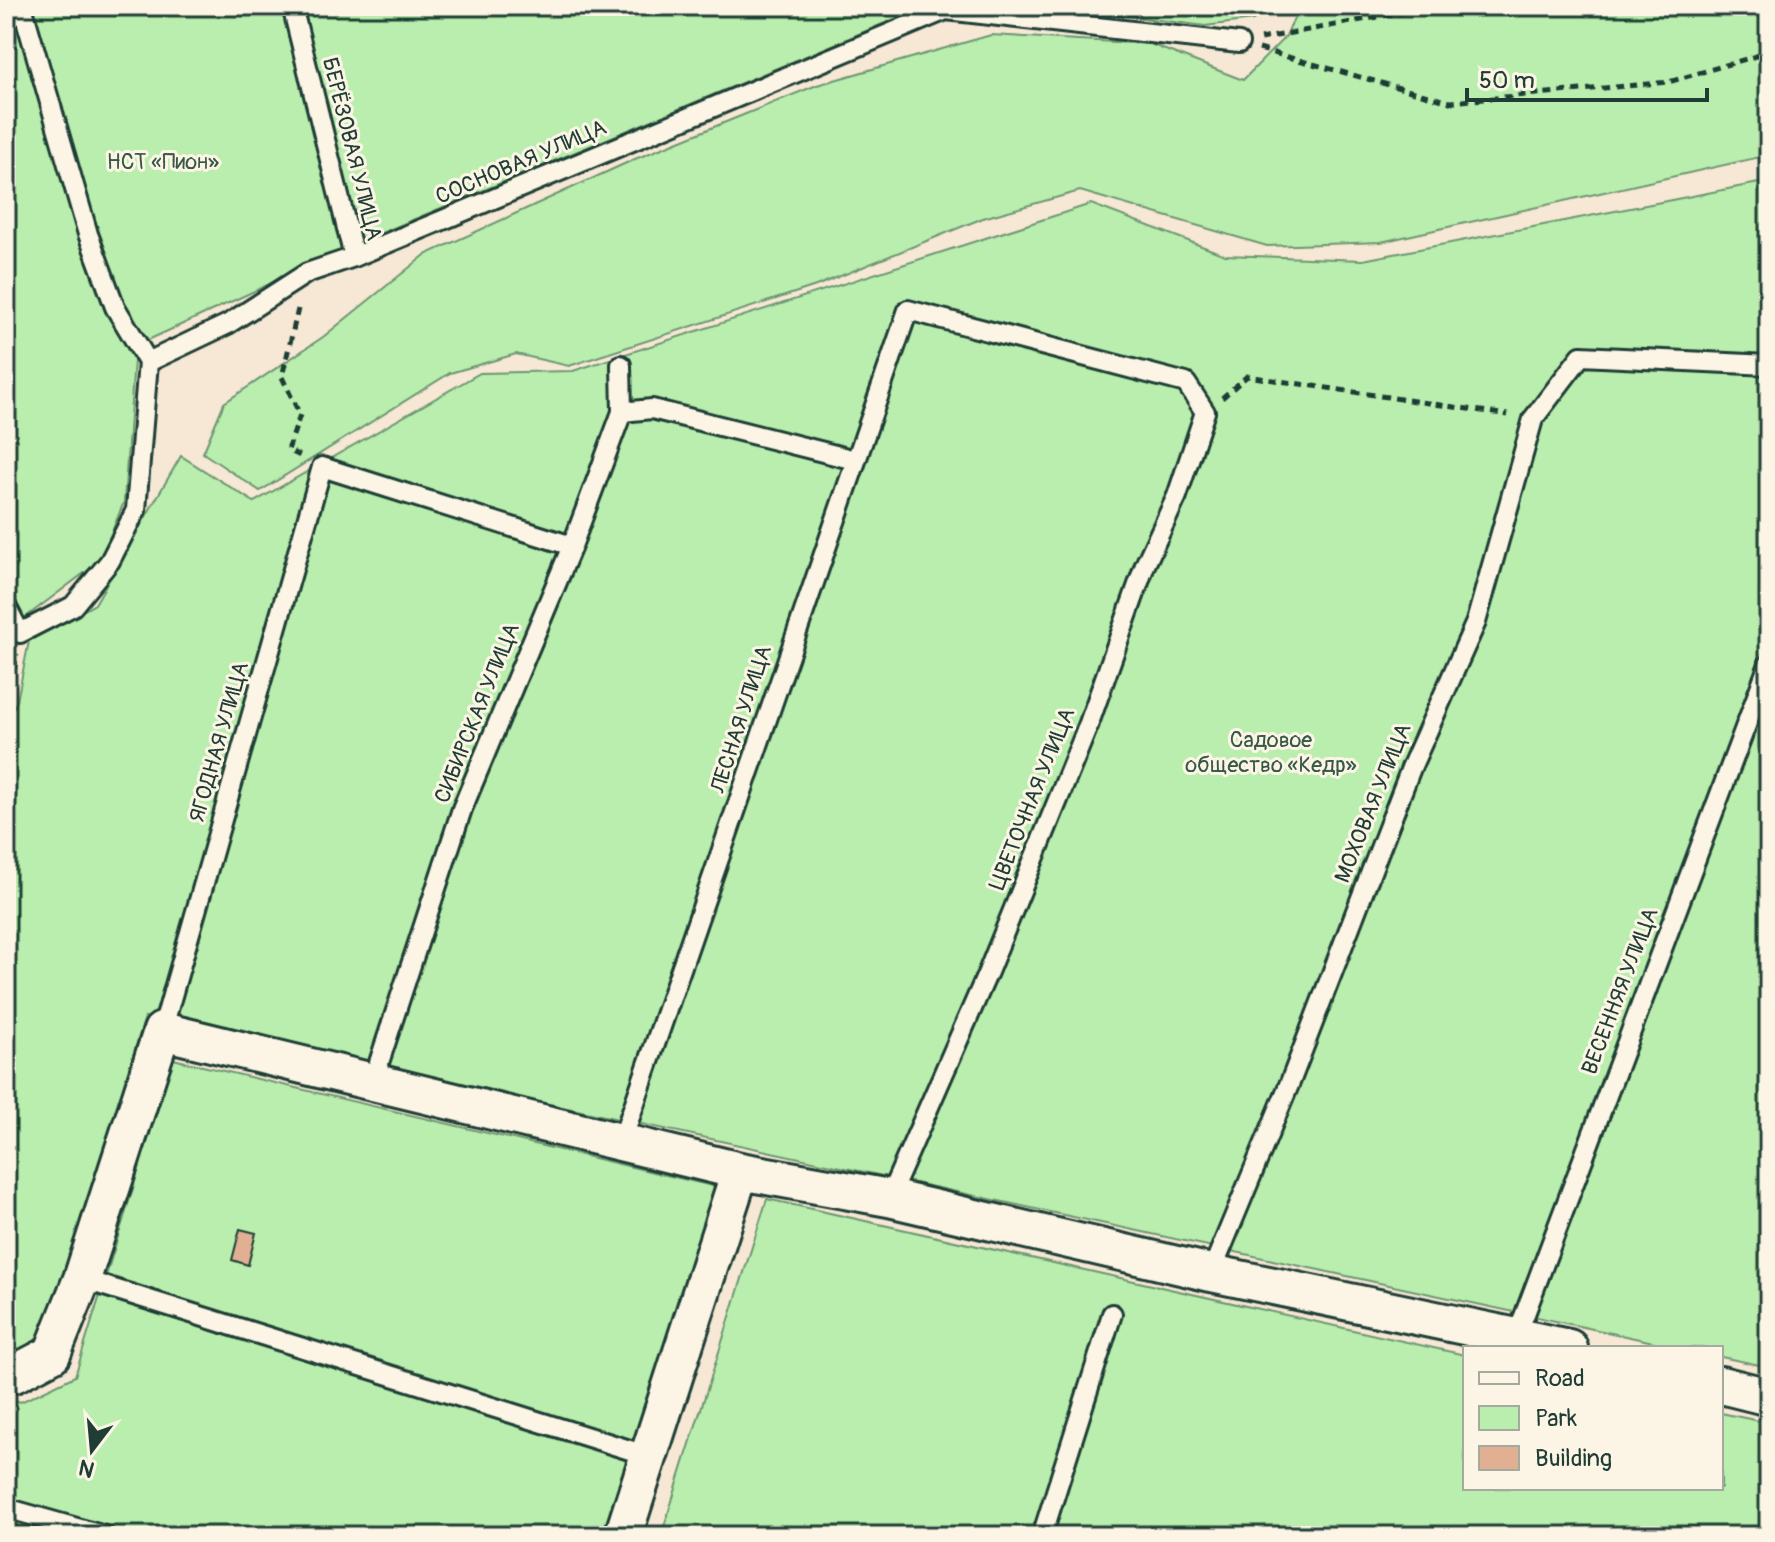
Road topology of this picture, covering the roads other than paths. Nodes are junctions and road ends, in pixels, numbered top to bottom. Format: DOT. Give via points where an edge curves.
graph roads {
  1 [pos="22,6"];
  2 [pos="292,6"];
  3 [pos="1239,43"];
  4 [pos="354,257"];
  5 [pos="908,310"];
  6 [pos="148,362"];
  7 [pos="621,365"];
  8 [pos="1769,365"];
  9 [pos="622,412"];
  10 [pos="855,460"];
  11 [pos="572,546"];
  12 [pos="6,606"];
  13 [pos="1769,664"];
  14 [pos="162,1031"];
  15 [pos="373,1081"];
  16 [pos="621,1143"];
  17 [pos="740,1171"];
  18 [pos="889,1198"];
  19 [pos="1211,1273"];
  20 [pos="82,1279"];
  21 [pos="1112,1314"];
  22 [pos="1517,1335"];
  23 [pos="1561,1346"];
  24 [pos="6,1371"];
  25 [pos="1723,1386"];
  26 [pos="1769,1397"];
  27 [pos="649,1456"];
  28 [pos="6,1508"];
  29 [pos="105,1536"];
  30 [pos="623,1536"];
  31 [pos="1042,1536"];
  1 -- 6 [label="lane" via="88,234 115,307"];
  2 -- 4 [label="lane, БЕРЁЗОВАЯ УЛИЦА"];
  3 -- 4 [label="lane, СОСНОВАЯ УЛИЦА" via="946,10"];
  4 -- 6 [label="lane, СОСНОВАЯ УЛИЦА" via="307,273 228,324"];
  5 -- 10 [label="lane, ЛЕСНАЯ УЛИЦА"];
  5 -- 18 [label="lane, ЦВЕТОЧНАЯ УЛИЦА" via="1186,383 1205,412 1088,726"];
  6 -- 12 [label="lane" via="136,510 110,561 73,606 20,633"];
  7 -- 9 [label="lane, СИБИРСКАЯ УЛИЦА"];
  8 -- 19 [label="lane, МОХОВАЯ УЛИЦА" via="1581,356 1533,419 1476,622 1411,768"];
  9 -- 10 [label="lane" via="652,409"];
  9 -- 11 [label="lane, СИБИРСКАЯ УЛИЦА"];
  10 -- 16 [label="lane, ЛЕСНАЯ УЛИЦА"];
  11 -- 14 [label="lane, ЯГОДНАЯ УЛИЦА" via="322,467"];
  11 -- 15 [label="lane, СИБИРСКАЯ УЛИЦА" via="462,809"];
  13 -- 22 [label="lane, ВЕСЕННЯЯ УЛИЦА"];
  14 -- 15 [label="street"];
  14 -- 20 [label="street"];
  15 -- 16 [label="street"];
  16 -- 17 [label="street"];
  17 -- 18 [label="street"];
  17 -- 27 [label="street"];
  18 -- 19 [label="street"];
  19 -- 22 [label="street"];
  20 -- 24 [label="street" via="52,1354 14,1374"];
  20 -- 27 [label="lane"];
  21 -- 31 [label="lane"];
  22 -- 23 [label="street"];
  25 -- 26 [label="street"];
  27 -- 30 [label="street"];
  28 -- 29 [label="lane"];
}
